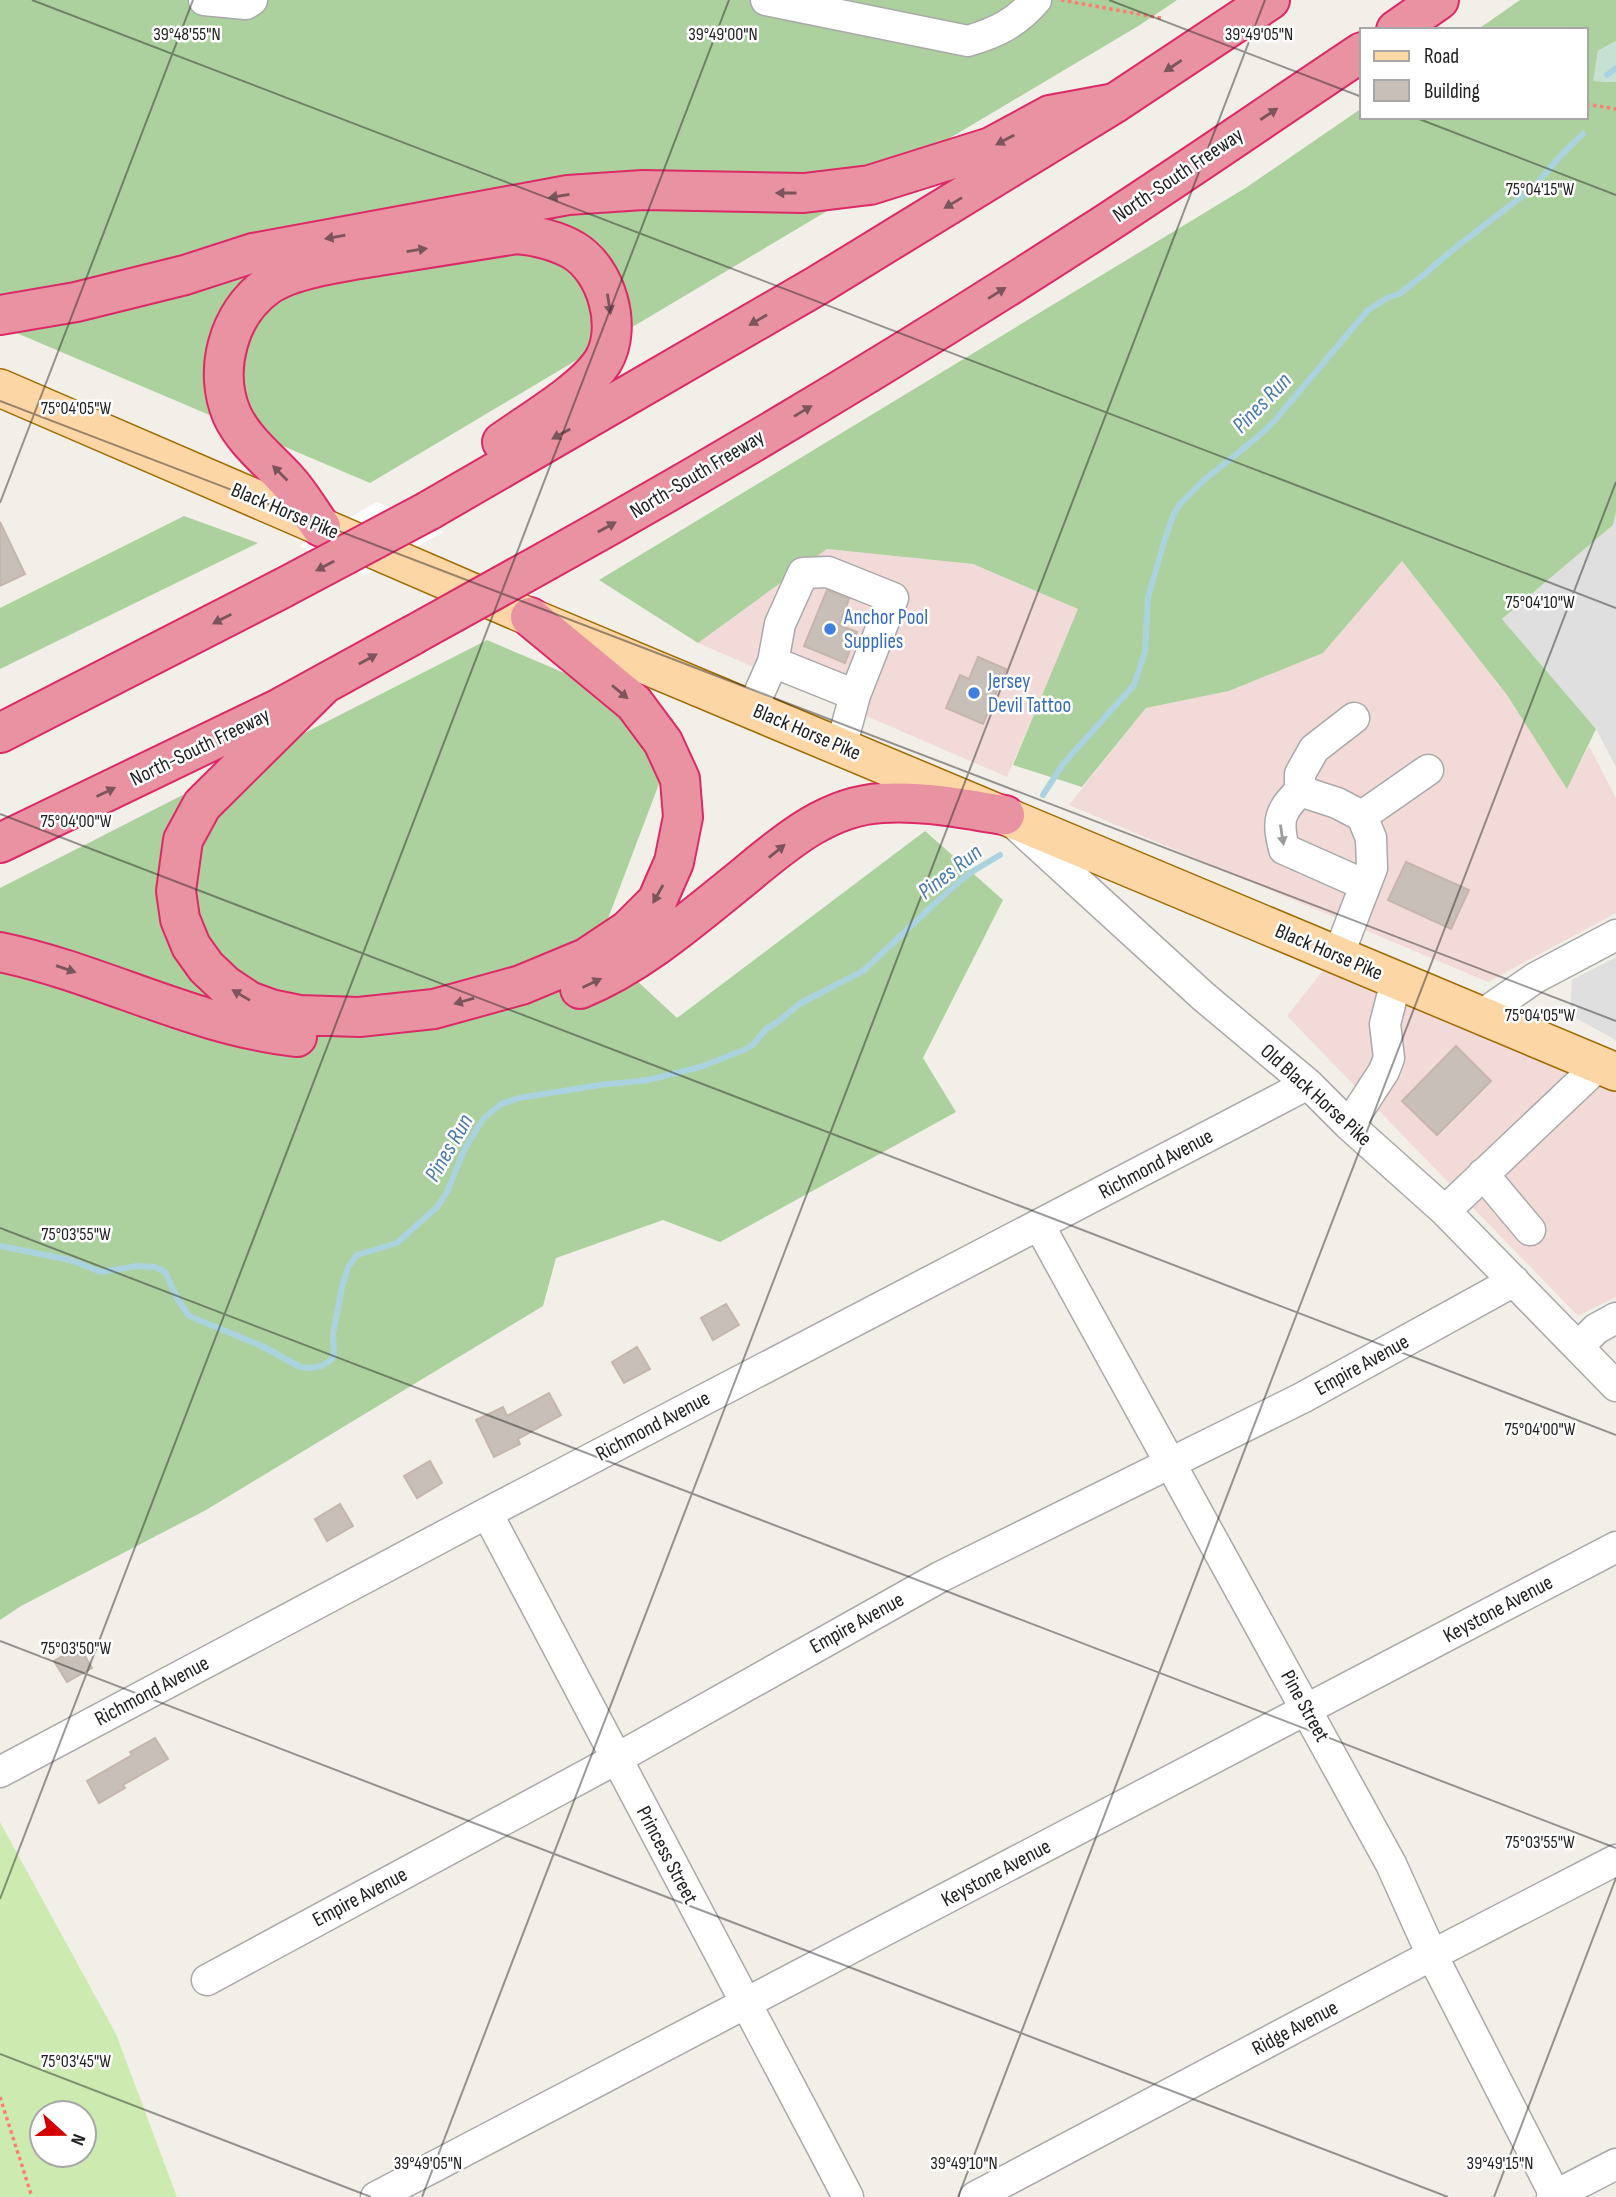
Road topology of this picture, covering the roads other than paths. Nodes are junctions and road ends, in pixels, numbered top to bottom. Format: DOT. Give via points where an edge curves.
graph roads {
  1 [pos="204,0"];
  2 [pos="252,0"];
  3 [pos="766,0"];
  4 [pos="1036,0"];
  5 [pos="1270,0"];
  6 [pos="1439,0"];
  7 [pos="1399,28"];
  8 [pos="1360,53"];
  9 [pos="1115,103"];
  10 [pos="0,315"];
  11 [pos="0,388"];
  12 [pos="442,502"];
  13 [pos="321,527"];
  14 [pos="530,617"];
  15 [pos="773,662"];
  16 [pos="324,684"];
  17 [pos="855,695"];
  18 [pos="752,709"];
  19 [pos="1354,718"];
  20 [pos="0,733"];
  21 [pos="841,747"];
  22 [pos="1428,770"];
  23 [pos="1300,791"];
  24 [pos="1004,815"];
  25 [pos="1362,816"];
  26 [pos="0,843"];
  27 [pos="1365,886"];
  28 [pos="1616,935"];
  29 [pos="0,952"];
  30 [pos="1338,956"];
  31 [pos="1396,981"];
  32 [pos="1480,1016"];
  33 [pos="1607,1068"];
  34 [pos="1308,1084"];
  35 [pos="1349,1125"];
  36 [pos="1483,1174"];
  37 [pos="1445,1211"];
  38 [pos="1039,1224"];
  39 [pos="1530,1230"];
  40 [pos="1514,1281"];
  41 [pos="1616,1318"];
  42 [pos="1578,1347"];
  43 [pos="1616,1386"];
  44 [pos="1171,1463"];
  45 [pos="487,1513"];
  46 [pos="1616,1547"];
  47 [pos="1308,1710"];
  48 [pos="615,1759"];
  49 [pos="0,1772"];
  50 [pos="1616,1860"];
  51 [pos="1432,1955"];
  52 [pos="207,1980"];
  53 [pos="747,2003"];
  54 [pos="1616,2164"];
  55 [pos="1553,2196"];
  56 [pos="376,2197"];
  57 [pos="848,2197"];
  58 [pos="975,2197"];
  1 -- 2 [label="street" via="246,4"];
  3 -- 4 [label="street" via="968,41 995,33 1022,16"];
  5 -- 9 [label="highway, one-way"];
  6 -- 7 [label="highway"];
  16 -- 8 [label="highway, North-South Freeway, one-way, bridge" via="627,516 915,344 1094,232"];
  9 -- 10 [label="highway, one-way" via="1050,115 991,147 870,185 804,193 643,190 568,194 253,253 76,302"];
  9 -- 12 [label="highway, one-way" via="818,285"];
  11 -- 13 [label="main road, Black Horse Pike"];
  13 -- 12 [label="highway, one-way" via="288,481 254,447 229,407 223,387 226,346 247,307 268,285 331,263 517,234 546,237 576,252 607,291 611,339 603,361 559,403 492,448"];
  12 -- 20 [label="highway, one-way, bridge"];
  13 -- 14 [label="main road, Black Horse Pike"];
  14 -- 16 [label="highway, one-way" via="634,703 663,742 680,779 683,817 674,862 657,901 628,930 586,958 521,985 434,1009 359,1017 300,1015 249,1001 206,967 191,946 180,919 176,891 183,840 202,805"];
  14 -- 18 [label="main road, Black Horse Pike"];
  15 -- 17 [label="street"];
  15 -- 17 [label="street" via="780,624 803,572 828,572 893,597"];
  15 -- 18 [label="street"];
  26 -- 16 [label="highway, North-South Freeway, one-way"];
  17 -- 21 [label="street"];
  18 -- 21 [label="main road, Black Horse Pike"];
  19 -- 23 [label="street" via="1314,750 1300,775"];
  21 -- 24 [label="main road, Black Horse Pike"];
  22 -- 25 [label="street"];
  23 -- 25 [label="street"];
  23 -- 27 [label="street, one-way" via="1286,805 1278,827 1284,849"];
  29 -- 24 [label="highway, one-way" via="40,960 190,1013 266,1034 340,1042 406,1038 475,1025 596,982 664,940 798,834 839,812 880,803 917,803"];
  24 -- 30 [label="main road, Black Horse Pike"];
  24 -- 34 [label="street, Old Black Horse Pike" via="1204,997"];
  25 -- 27 [label="street" via="1370,838 1372,868"];
  27 -- 30 [label="street"];
  28 -- 32 [label="street" via="1535,978"];
  30 -- 31 [label="main road, Black Horse Pike"];
  31 -- 32 [label="main road, Black Horse Pike"];
  31 -- 35 [label="street" via="1384,1024 1389,1058"];
  32 -- 33 [label="main road, Black Horse Pike"];
  33 -- 36 [label="street"];
  34 -- 35 [label="street, Old Black Horse Pike"];
  34 -- 38 [label="street, Richmond Avenue"];
  35 -- 37 [label="street, Old Black Horse Pike"];
  36 -- 37 [label="street"];
  36 -- 39 [label="street"];
  37 -- 40 [label="street, Old Black Horse Pike"];
  38 -- 44 [label="street, Pine Street"];
  38 -- 45 [label="street, Richmond Avenue"];
  40 -- 42 [label="street, Old Black Horse Pike"];
  40 -- 44 [label="street, Empire Avenue" via="1302,1398"];
  41 -- 42 [label="street"];
  42 -- 43 [label="street, Old Black Horse Pike"];
  44 -- 47 [label="street, Pine Street"];
  44 -- 48 [label="street, Empire Avenue" via="940,1577"];
  45 -- 48 [label="street, Princess Street"];
  45 -- 49 [label="street, Richmond Avenue"];
  46 -- 47 [label="street, Keystone Avenue"];
  47 -- 51 [label="street, Pine Street" via="1391,1864"];
  47 -- 53 [label="street, Keystone Avenue"];
  48 -- 52 [label="street, Empire Avenue"];
  48 -- 53 [label="street, Princess Street"];
  50 -- 51 [label="street, Ridge Avenue"];
  51 -- 55 [label="street, Pine Street"];
  51 -- 58 [label="street, Ridge Avenue"];
  53 -- 56 [label="street, Keystone Avenue"];
  53 -- 57 [label="street, Princess Street"];
  54 -- 55 [label="street"];
}
